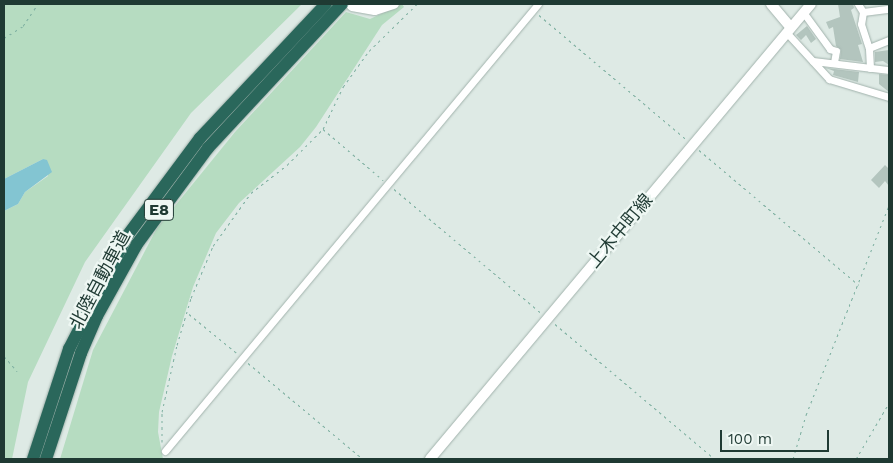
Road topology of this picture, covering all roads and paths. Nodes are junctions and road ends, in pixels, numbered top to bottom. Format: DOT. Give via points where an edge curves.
graph roads {
  1 [pos="38,4"];
  2 [pos="326,4"];
  3 [pos="394,4"];
  4 [pos="417,4"];
  5 [pos="538,4"];
  6 [pos="771,4"];
  7 [pos="811,4"];
  8 [pos="858,4"];
  9 [pos="347,5"];
  10 [pos="889,9"];
  11 [pos="803,12"];
  12 [pos="863,12"];
  13 [pos="788,30"];
  14 [pos="4,38"];
  15 [pos="889,40"];
  16 [pos="869,48"];
  17 [pos="813,61"];
  18 [pos="834,62"];
  19 [pos="870,68"];
  20 [pos="889,70"];
  21 [pos="889,98"];
  22 [pos="323,129"];
  23 [pos="388,184"];
  24 [pos="889,206"];
  25 [pos="188,313"];
  26 [pos="547,318"];
  27 [pos="4,356"];
  28 [pos="242,358"];
  29 [pos="16,371"];
  30 [pos="889,403"];
  31 [pos="165,451"];
  32 [pos="33,459"];
  33 [pos="46,459"];
  34 [pos="363,459"];
  35 [pos="430,459"];
  36 [pos="715,459"];
  37 [pos="793,459"];
  38 [pos="856,459"];
  1 -- 14 [label="path" via="23,26"];
  2 -- 32 [label="highway, 北陸自動車道 / E8" via="200,138 127,236 69,349"];
  3 -- 9 [label="main road" via="376,10"];
  4 -- 22 [label="path" via="369,51 343,87"];
  5 -- 23 [label="street"];
  6 -- 13 [label="main road"];
  7 -- 11 [label="main road, 上木中町線"];
  8 -- 12 [label="street"];
  9 -- 33 [label="highway, 北陸自動車道 / E8" via="208,148 146,230 91,331 66,392"];
  10 -- 12 [label="street"];
  11 -- 13 [label="main road, 上木中町線"];
  11 -- 18 [label="street" via="830,49 836,51"];
  12 -- 16 [label="street" via="861,24"];
  13 -- 17 [label="street"];
  13 -- 26 [label="main road, 上木中町線"];
  15 -- 16 [label="street"];
  16 -- 19 [label="street"];
  17 -- 18 [label="street"];
  17 -- 21 [label="street" via="829,80"];
  18 -- 19 [label="street"];
  19 -- 20 [label="street"];
  22 -- 23 [label="path"];
  22 -- 25 [label="path" via="287,165 251,193 226,224 212,246"];
  23 -- 26 [label="path"];
  23 -- 28 [label="street"];
  24 -- 37 [label="path" via="806,415"];
  25 -- 28 [label="path"];
  25 -- 31 [label="path" via="162,412 160,428"];
  26 -- 35 [label="main road, 上木中町線"];
  26 -- 36 [label="path"];
  27 -- 29 [label="path"];
  28 -- 31 [label="street"];
  28 -- 34 [label="path"];
  30 -- 38 [label="path"];
}
